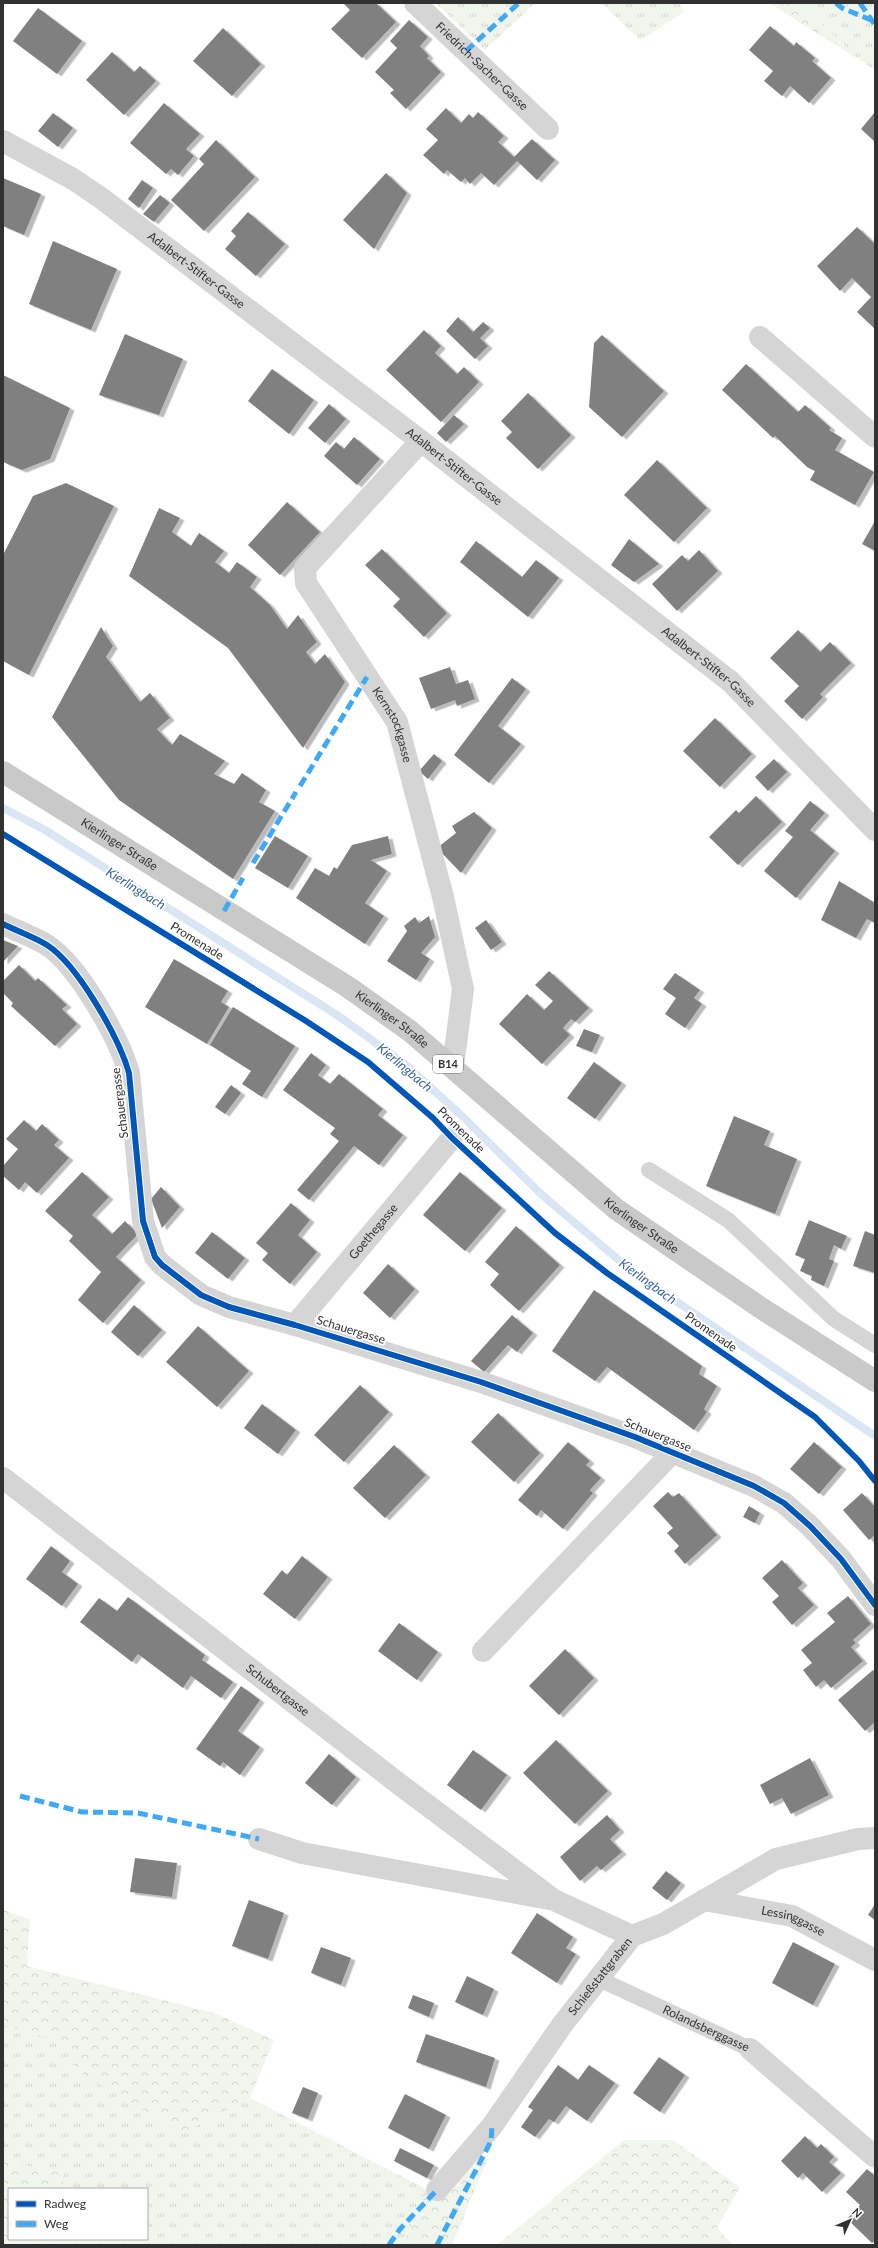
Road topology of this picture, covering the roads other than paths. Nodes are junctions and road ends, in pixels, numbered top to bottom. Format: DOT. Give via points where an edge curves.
graph roads {
  1 [pos="415,3"];
  2 [pos="548,129"];
  3 [pos="3,141"];
  4 [pos="760,337"];
  5 [pos="875,437"];
  6 [pos="421,442"];
  7 [pos="3,772"];
  8 [pos="875,830"];
  9 [pos="3,924"];
  10 [pos="452,1067"];
  11 [pos="452,1138"];
  12 [pos="649,1170"];
  13 [pos="295,1325"];
  14 [pos="875,1345"];
  15 [pos="875,1381"];
  16 [pos="672,1453"];
  17 [pos="3,1478"];
  18 [pos="875,1605"];
  19 [pos="483,1651"];
  20 [pos="875,1838"];
  21 [pos="259,1839"];
  22 [pos="554,1900"];
  23 [pos="704,1900"];
  24 [pos="632,1936"];
  25 [pos="875,1960"];
  26 [pos="599,1979"];
  27 [pos="750,2049"];
  28 [pos="875,2157"];
  29 [pos="437,2190"];
  1 -- 2 [label="street, Friedrich-Sacher-Gasse"];
  3 -- 6 [label="street, Adalbert-Stifter-Gasse" via="73,179 101,198"];
  4 -- 5 [label="street"];
  6 -- 8 [label="street, Adalbert-Stifter-Gasse" via="731,682"];
  6 -- 10 [label="street, Kernstockgasse" via="305,568 306,583 397,722 443,898 463,989"];
  7 -- 10 [label="main road, Kierlinger Straße / B14" via="348,987 410,1031"];
  9 -- 13 [label="street, Schauergasse" via="48,946 68,964 89,993 123,1054 129,1073 143,1221 155,1257 201,1295 229,1307"];
  10 -- 15 [label="main road, Kierlinger Straße / B14" via="616,1209"];
  11 -- 13 [label="street, Goethegasse"];
  12 -- 14 [label="lane" via="728,1220 834,1319"];
  13 -- 16 [label="street, Schauergasse" via="481,1382 635,1437"];
  16 -- 18 [label="street, Schauergasse" via="754,1486 784,1503 841,1559"];
  16 -- 19 [label="street, Schauergasse"];
  17 -- 22 [label="street, Schubertgasse" via="402,1787"];
  20 -- 23 [label="street, Schießstattgraben" via="858,1839 776,1859"];
  21 -- 22 [label="street, Schubertgasse" via="302,1853"];
  22 -- 24 [label="street, Schubertgasse"];
  23 -- 24 [label="street, Schießstattgraben" via="663,1924"];
  23 -- 25 [label="street, Lessinggasse" via="792,1916"];
  24 -- 26 [label="street, Schießstattgraben"];
  26 -- 27 [label="lane, Rolandsberggasse"];
  26 -- 29 [label="street, Schießstattgraben" via="562,2025 492,2126"];
  27 -- 28 [label="street, Rolandsberggasse"];
}
